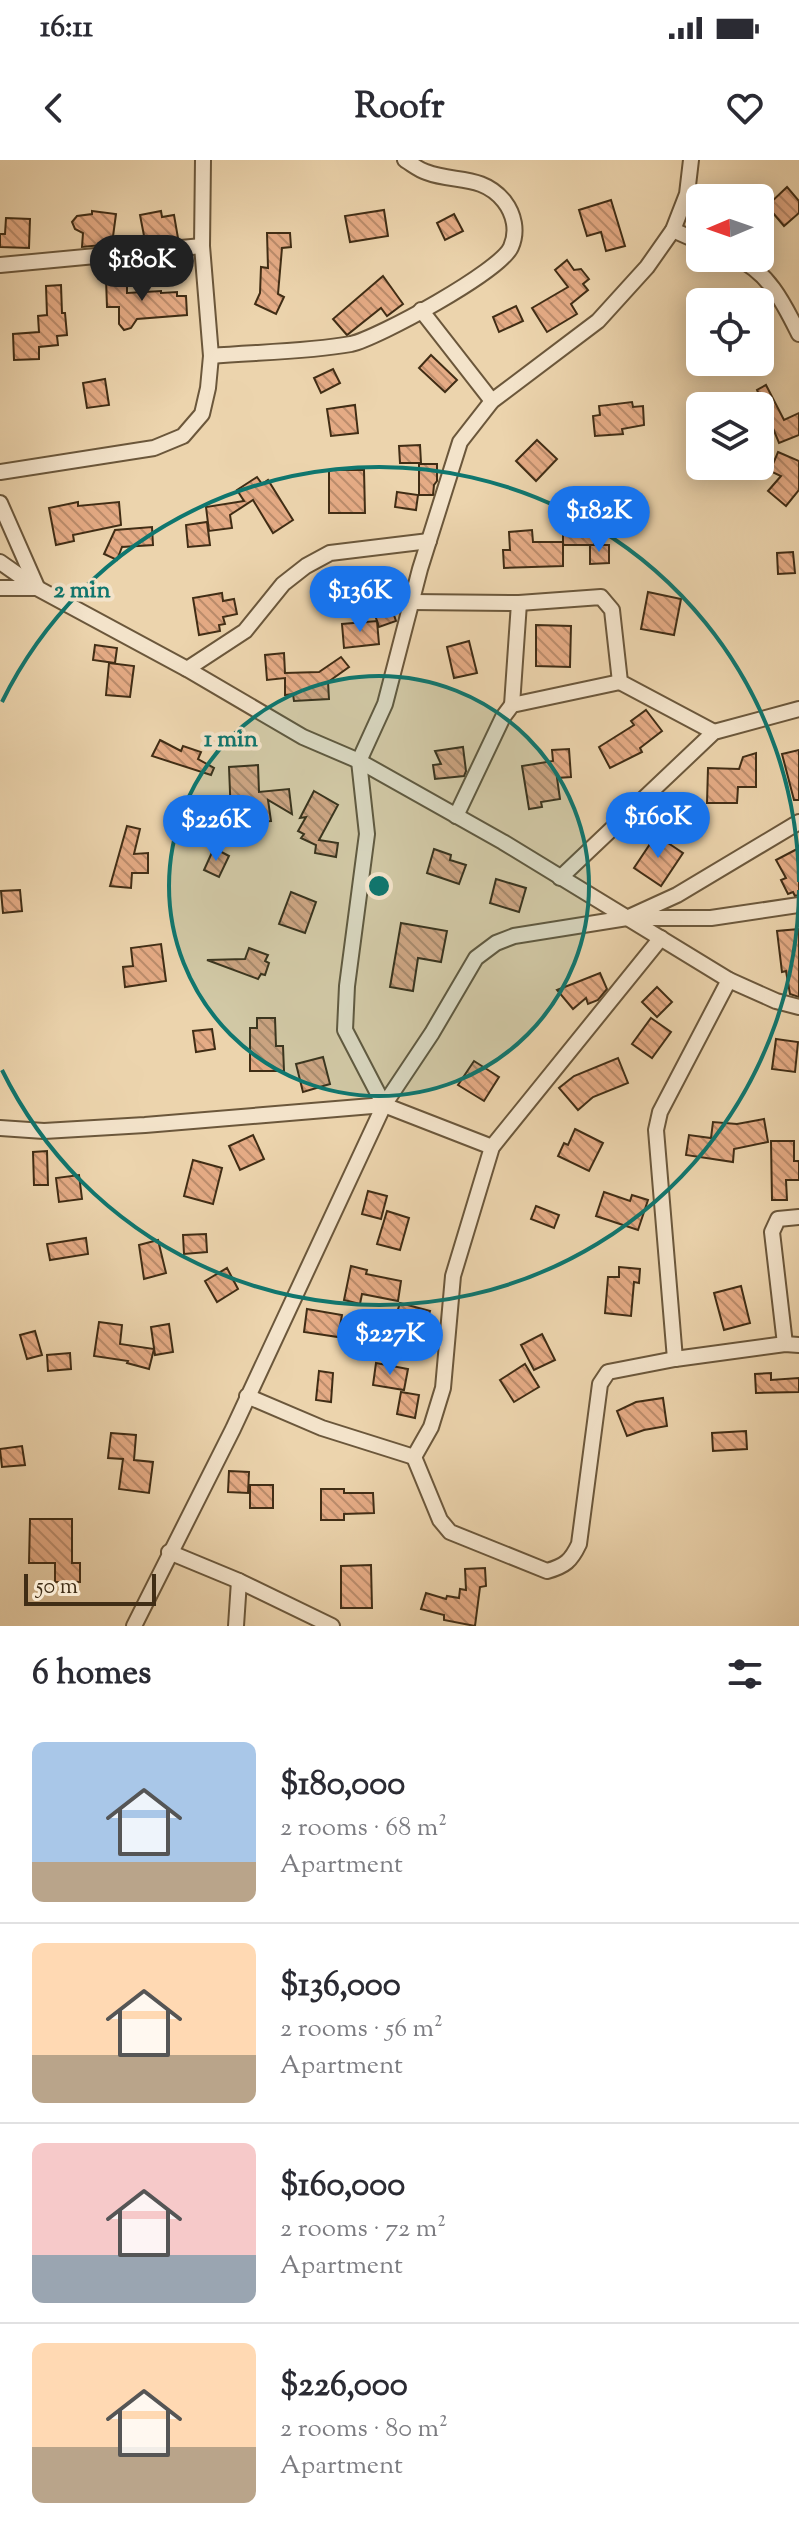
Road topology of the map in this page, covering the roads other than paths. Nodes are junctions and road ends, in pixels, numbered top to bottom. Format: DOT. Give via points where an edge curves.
graph roads {
  1 [pos="203,160"];
  2 [pos="405,160"];
  3 [pos="691,160"];
  4 [pos="673,230"];
  5 [pos="686,236"];
  6 [pos="202,246"];
  7 [pos="0,265"];
  8 [pos="758,272"];
  9 [pos="421,310"];
  10 [pos="799,334"];
  11 [pos="211,356"];
  12 [pos="492,401"];
  13 [pos="0,472"];
  14 [pos="0,503"];
  15 [pos="429,541"];
  16 [pos="0,562"];
  17 [pos="0,588"];
  18 [pos="37,588"];
  19 [pos="412,602"];
  20 [pos="519,603"];
  21 [pos="187,669"];
  22 [pos="620,682"];
  23 [pos="512,705"];
  24 [pos="799,709"];
  25 [pos="714,732"];
  26 [pos="359,761"];
  27 [pos="456,816"];
  28 [pos="799,822"];
  29 [pos="560,878"];
  30 [pos="799,905"];
  31 [pos="627,918"];
  32 [pos="661,938"];
  33 [pos="729,980"];
  34 [pos="799,1007"];
  35 [pos="384,1105"];
  36 [pos="0,1128"];
  37 [pos="492,1147"];
  38 [pos="799,1217"];
  39 [pos="792,1344"];
  40 [pos="675,1359"];
  41 [pos="247,1396"];
  42 [pos="414,1457"];
  43 [pos="169,1552"];
  44 [pos="239,1581"];
  45 [pos="134,1626"];
  46 [pos="236,1626"];
  47 [pos="332,1626"];
  1 -- 6 [label="street"];
  2 -- 9 [label="street" via="426,173 481,182 502,199 515,226 511,249 473,281"];
  3 -- 4 [label="street" via="687,194"];
  4 -- 5 [label="street"];
  4 -- 12 [label="street" via="598,321"];
  6 -- 7 [label="street"];
  6 -- 11 [label="street"];
  8 -- 10 [label="street"];
  9 -- 11 [label="street" via="378,335 352,343"];
  9 -- 12 [label="street"];
  11 -- 13 [label="street" via="202,414 183,436 154,448"];
  12 -- 15 [label="street" via="460,442"];
  14 -- 18 [label="street"];
  15 -- 19 [label="street"];
  15 -- 21 [label="street" via="330,553 283,584 245,631"];
  16 -- 18 [label="street"];
  17 -- 18 [label="street"];
  18 -- 21 [label="street"];
  19 -- 20 [label="street"];
  19 -- 26 [label="street" via="385,704"];
  20 -- 22 [label="street" via="601,597 612,610"];
  20 -- 23 [label="street"];
  21 -- 26 [label="street" via="303,737"];
  22 -- 23 [label="street"];
  22 -- 25 [label="street"];
  23 -- 27 [label="street"];
  24 -- 25 [label="street"];
  25 -- 29 [label="street"];
  26 -- 27 [label="street"];
  26 -- 35 [label="street" via="367,834 345,1030"];
  27 -- 29 [label="street"];
  28 -- 31 [label="street" via="677,895"];
  29 -- 31 [label="street"];
  30 -- 31 [label="street" via="711,918"];
  31 -- 32 [label="street"];
  31 -- 35 [label="street" via="514,936 485,949"];
  32 -- 33 [label="street"];
  32 -- 37 [label="street"];
  33 -- 34 [label="street"];
  33 -- 40 [label="street" via="660,1112 656,1130"];
  35 -- 36 [label="street" via="145,1125"];
  35 -- 37 [label="street"];
  35 -- 41 [label="street"];
  37 -- 42 [label="street" via="453,1276 443,1388 431,1427"];
  38 -- 39 [label="street" via="778,1219 772,1232"];
  39 -- 40 [label="street"];
  40 -- 42 [label="street" via="616,1369 602,1378 579,1544 563,1567 547,1571 450,1532"];
  41 -- 42 [label="street" via="322,1428"];
  41 -- 43 [label="street"];
  43 -- 44 [label="street"];
  43 -- 45 [label="street"];
  44 -- 46 [label="street"];
  44 -- 47 [label="street"];
}
